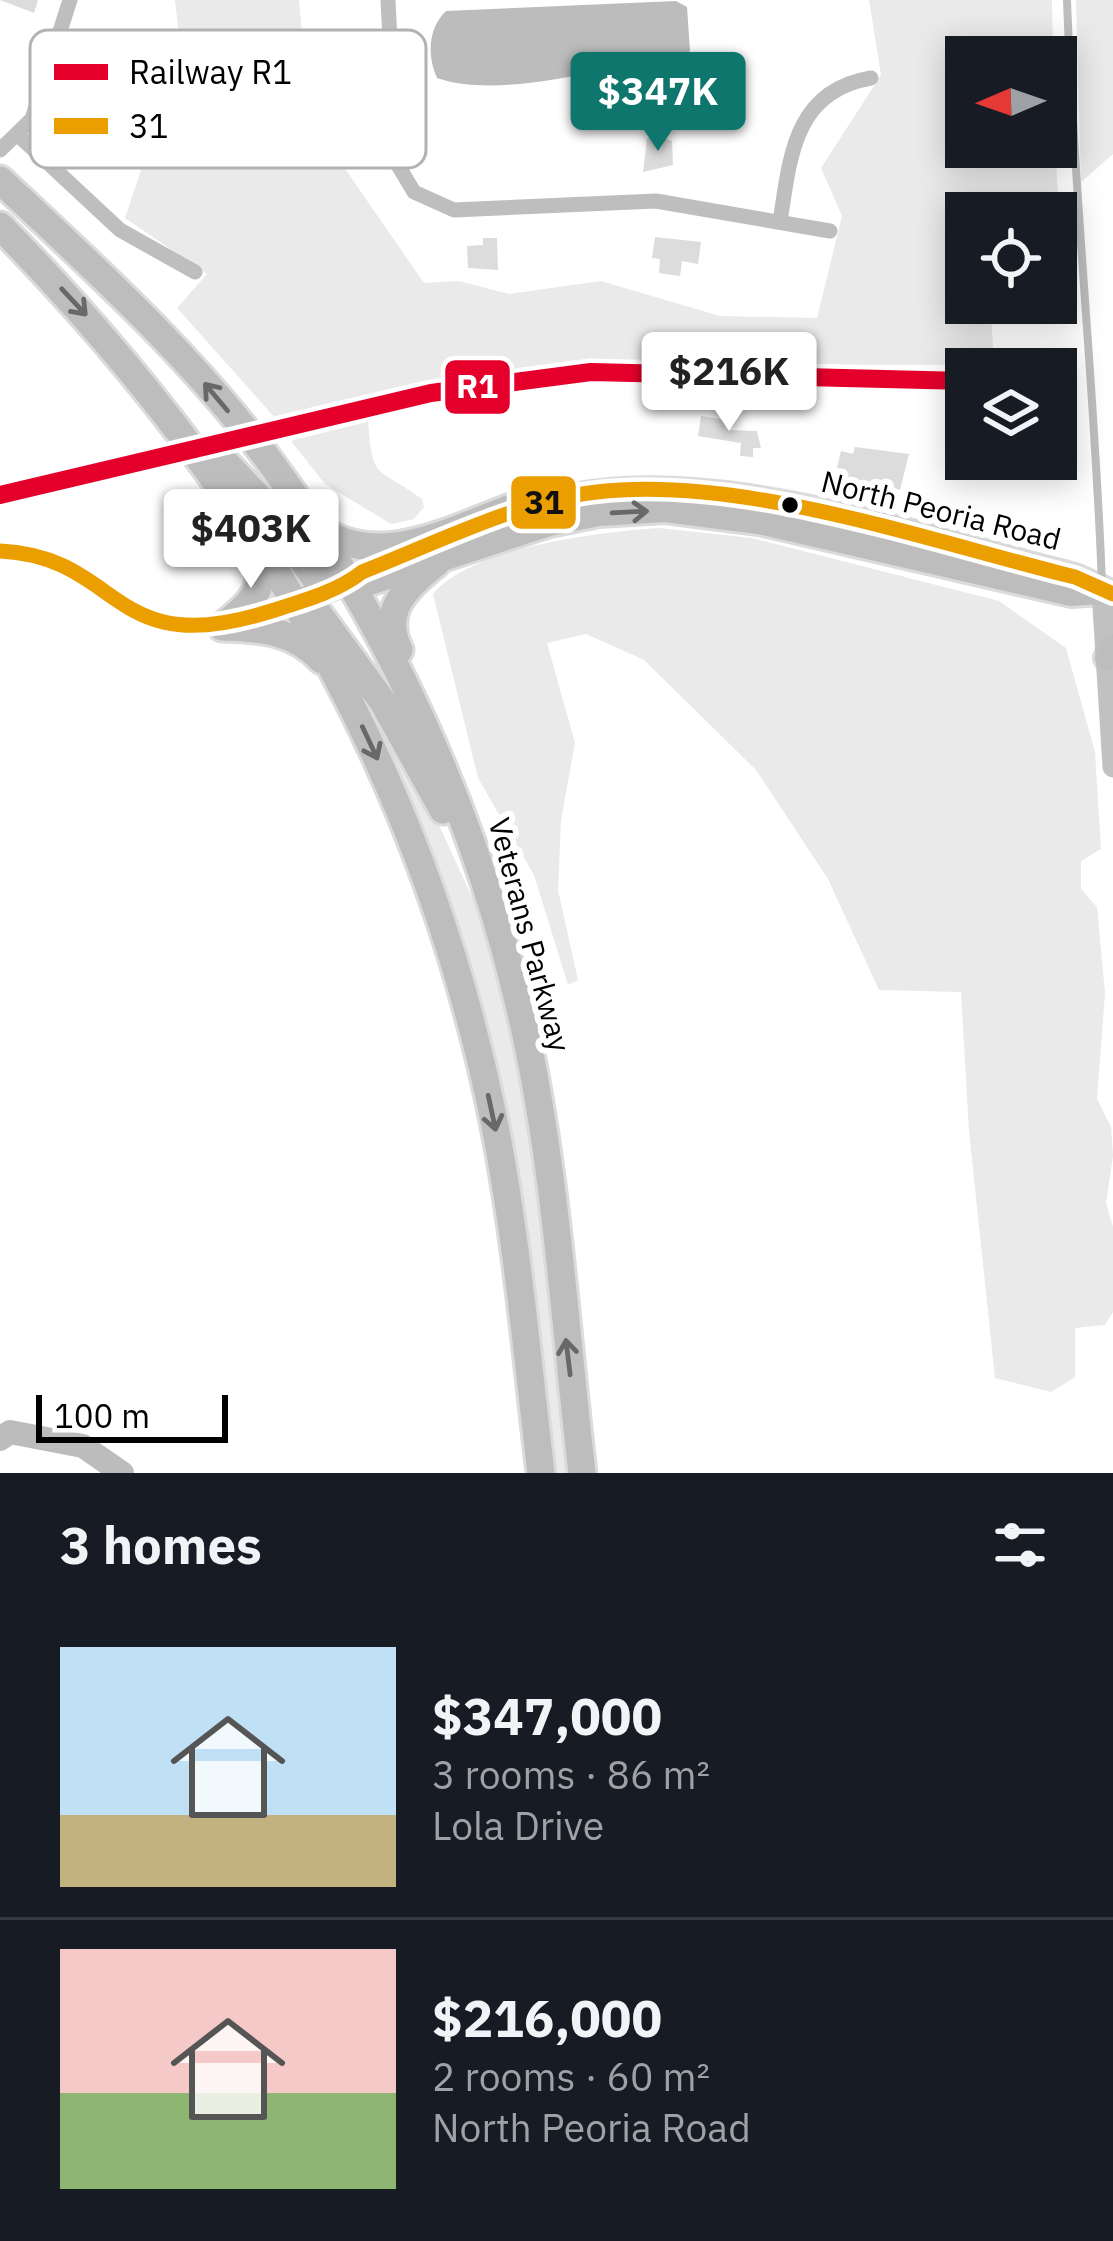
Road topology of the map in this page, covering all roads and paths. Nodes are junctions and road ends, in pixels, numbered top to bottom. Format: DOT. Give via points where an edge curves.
graph roads {
  1 [pos="70,0"];
  2 [pos="388,0"];
  3 [pos="1067,0"];
  4 [pos="61,30"];
  5 [pos="389,30"];
  6 [pos="871,78"];
  7 [pos="30,117"];
  8 [pos="18,135"];
  9 [pos="30,146"];
  10 [pos="0,150"];
  11 [pos="53,168"];
  12 [pos="400,168"];
  13 [pos="0,180"];
  14 [pos="780,222"];
  15 [pos="0,226"];
  16 [pos="830,231"];
  17 [pos="196,272"];
  18 [pos="145,382"];
  19 [pos="225,488"];
  20 [pos="534,506"];
  21 [pos="312,523"];
  22 [pos="0,550"];
  23 [pos="436,563"];
  24 [pos="349,583"];
  25 [pos="1108,593"];
  26 [pos="297,602"];
  27 [pos="222,627"];
  28 [pos="1110,652"];
  29 [pos="340,679"];
  30 [pos="1113,767"];
  31 [pos="464,822"];
  32 [pos="491,902"];
  33 [pos="541,1473"];
  34 [pos="582,1473"];
  1 -- 4 [label="street"];
  2 -- 5 [label="street"];
  3 -- 25 [label="lane" via="1075,205"];
  6 -- 14 [label="street" via="839,86 806,114"];
  7 -- 8 [label="street"];
  8 -- 9 [label="street"];
  8 -- 10 [label="street"];
  11 -- 17 [label="street" via="120,230"];
  12 -- 14 [label="street" via="414,192 454,210 656,201"];
  21 -- 13 [label="highway, one-way" via="263,452 161,335"];
  14 -- 16 [label="street"];
  15 -- 18 [label="highway, one-way"];
  18 -- 19 [label="highway"];
  18 -- 24 [label="highway" via="260,500 315,578"];
  19 -- 26 [label="highway"];
  19 -- 27 [label="highway" via="226,507 263,573 251,602"];
  20 -- 21 [label="highway" via="390,549 354,547"];
  20 -- 24 [label="main road, North Peoria Road"];
  20 -- 25 [label="main road, North Peoria Road" via="599,491 726,495 1075,577"];
  21 -- 24 [label="highway"];
  22 -- 27 [label="street" via="55,562 159,624"];
  23 -- 24 [label="main road, North Peoria Road" via="375,584"];
  23 -- 25 [label="main road, North Peoria Road, one-way" via="549,524 681,511 1071,594"];
  23 -- 31 [label="highway" via="402,593 392,634 453,764"];
  24 -- 26 [label="main road, North Peoria Road"];
  24 -- 31 [label="highway, Veterans Parkway" via="412,698"];
  25 -- 28 [label="main road"];
  26 -- 27 [label="street"];
  26 -- 29 [label="highway"];
  26 -- 32 [label="highway" via="323,614 363,672"];
  27 -- 29 [label="highway" via="286,635"];
  28 -- 30 [label="main road"];
  29 -- 33 [label="highway, one-way" via="404,820 470,1019 502,1164"];
  31 -- 32 [label="highway, Veterans Parkway"];
  34 -- 32 [label="highway, Veterans Parkway, one-way" via="530,1056"];
}
